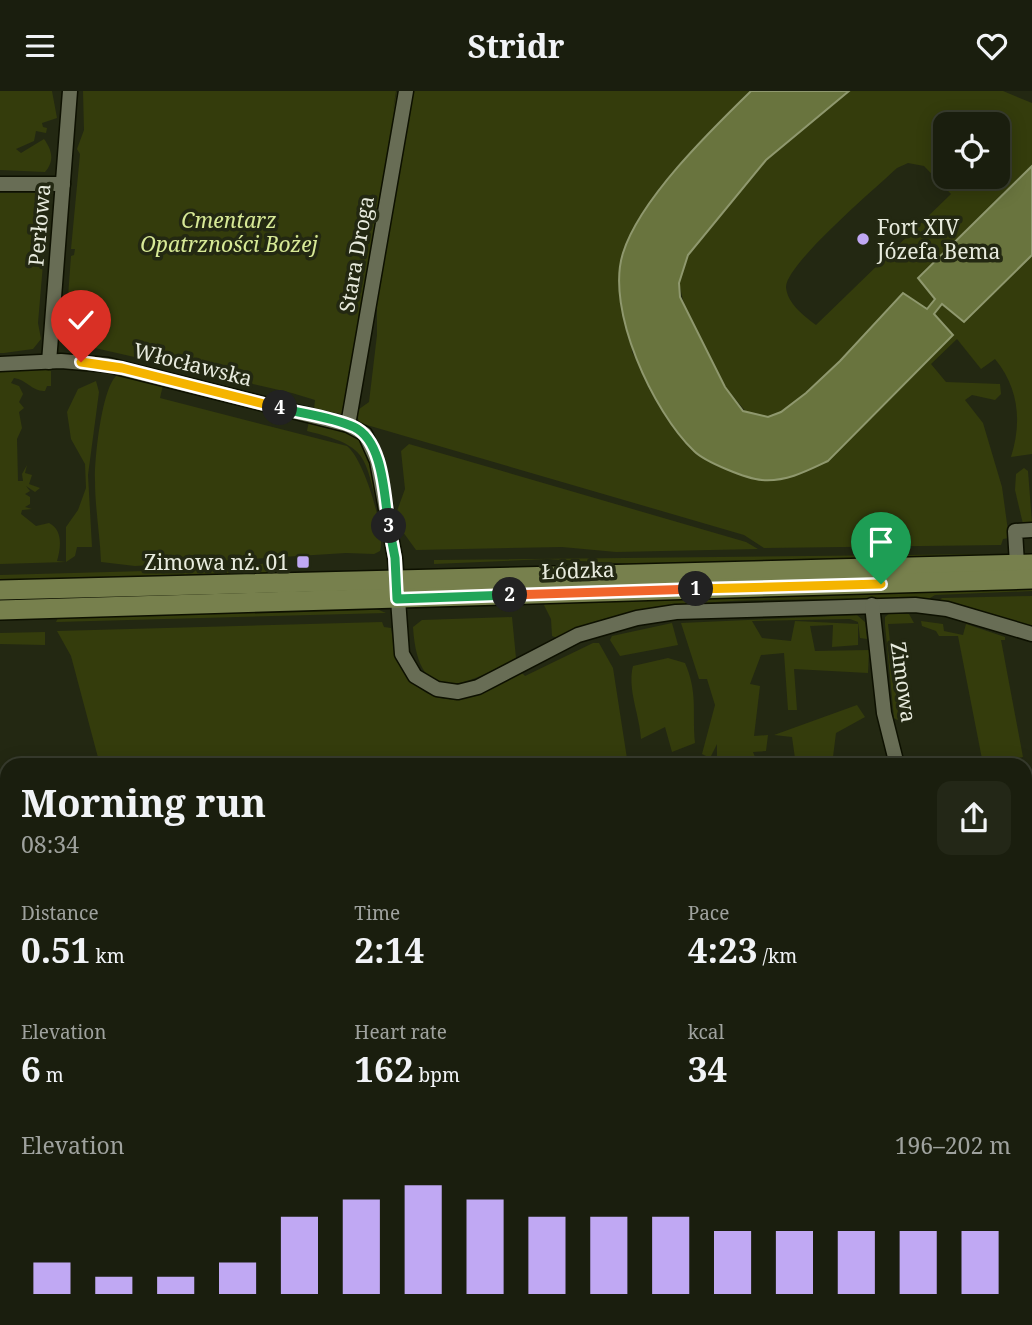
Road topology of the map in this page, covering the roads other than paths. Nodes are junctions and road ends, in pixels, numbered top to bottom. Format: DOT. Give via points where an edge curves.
graph roads {
  1 [pos="70,91"];
  2 [pos="406,91"];
  3 [pos="0,184"];
  4 [pos="63,184"];
  5 [pos="49,362"];
  6 [pos="0,365"];
  7 [pos="348,425"];
  8 [pos="1032,530"];
  9 [pos="1025,564"];
  10 [pos="396,578"];
  11 [pos="1032,579"];
  12 [pos="0,590"];
  13 [pos="397,599"];
  14 [pos="872,605"];
  15 [pos="0,610"];
  16 [pos="1032,633"];
  17 [pos="895,758"];
  1 -- 4 [label="street, Perłowa"];
  2 -- 7 [label="street, Stara Droga"];
  3 -- 4 [label="street"];
  4 -- 5 [label="street, Perłowa"];
  5 -- 6 [label="street, Włocławska"];
  5 -- 7 [label="street, Włocławska" via="108,365"];
  7 -- 10 [label="street, Włocławska" via="368,439 377,461"];
  8 -- 9 [label="street" via="1015,531"];
  9 -- 10 [label="main road, Łódzka"];
  10 -- 12 [label="main road, Łódzka"];
  10 -- 13 [label="street"];
  11 -- 13 [label="main road, Łódzka"];
  13 -- 14 [label="street" via="398,637 408,666 426,683 458,691 478,687 590,630 637,618 676,612"];
  13 -- 15 [label="main road, Łódzka"];
  14 -- 16 [label="street" via="933,607"];
  14 -- 17 [label="street, Zimowa" via="884,713"];
}
